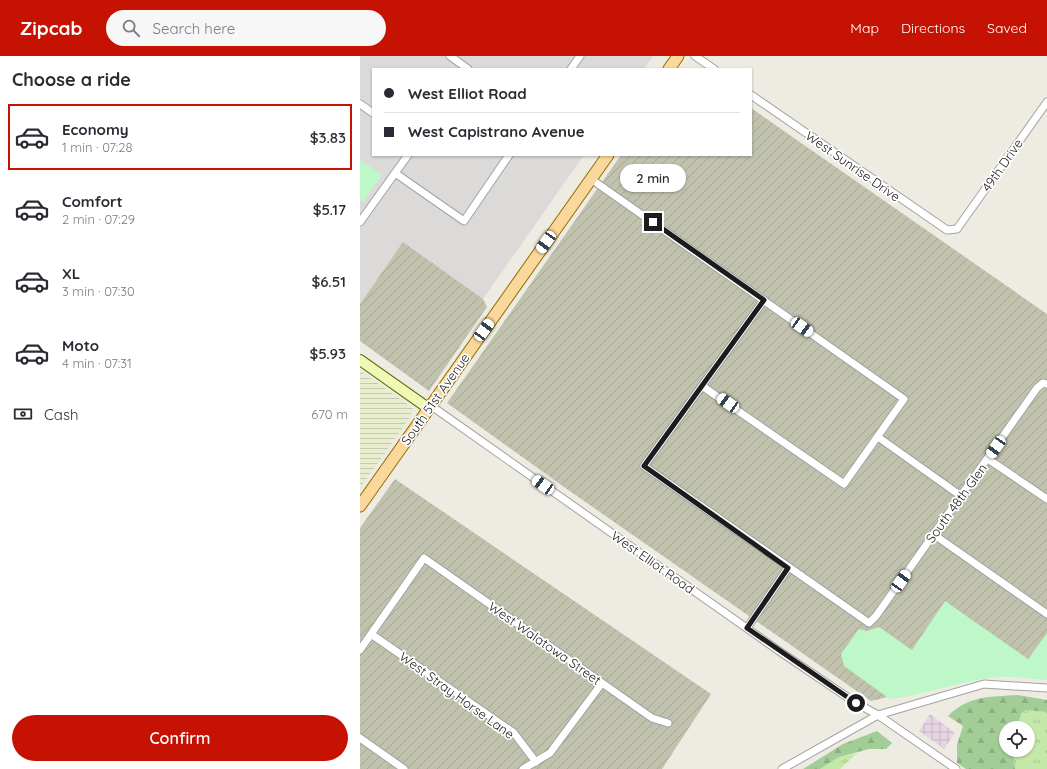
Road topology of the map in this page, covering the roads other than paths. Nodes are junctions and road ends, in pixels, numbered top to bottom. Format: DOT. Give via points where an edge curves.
graph roads {
  1 [pos="450,56"];
  2 [pos="580,56"];
  3 [pos="678,56"];
  4 [pos="696,56"];
  5 [pos="467,68"];
  6 [pos="572,68"];
  7 [pos="670,68"];
  8 [pos="713,68"];
  9 [pos="752,96"];
  10 [pos="1047,102"];
  11 [pos="360,104"];
  12 [pos="372,112"];
  13 [pos="407,156"];
  14 [pos="508,156"];
  15 [pos="607,156"];
  16 [pos="395,173"];
  17 [pos="591,179"];
  18 [pos="360,222"];
  19 [pos="957,228"];
  20 [pos="764,300"];
  21 [pos="360,360"];
  22 [pos="1045,383"];
  23 [pos="702,386"];
  24 [pos="429,407"];
  25 [pos="878,437"];
  26 [pos="988,458"];
  27 [pos="961,496"];
  28 [pos="1047,499"];
  29 [pos="360,506"];
  30 [pos="933,534"];
  31 [pos="788,568"];
  32 [pos="1047,614"];
  33 [pos="747,628"];
  34 [pos="371,634"];
  35 [pos="360,650"];
  36 [pos="602,683"];
  37 [pos="1047,688"];
  38 [pos="878,715"];
  39 [pos="668,723"];
  40 [pos="360,738"];
  41 [pos="536,762"];
  42 [pos="404,769"];
  43 [pos="523,769"];
  44 [pos="782,769"];
  45 [pos="956,769"];
  1 -- 5 [label="street"];
  2 -- 6 [label="street"];
  3 -- 7 [label="main road"];
  4 -- 8 [label="street"];
  9 -- 19 [label="street, West Sunrise Drive" via="936,224 947,230"];
  10 -- 19 [label="street, 49th Drive"];
  11 -- 12 [label="street"];
  13 -- 16 [label="street"];
  14 -- 16 [label="street" via="464,222"];
  15 -- 17 [label="main road, South 51st Avenue"];
  16 -- 18 [label="street"];
  17 -- 20 [label="street"];
  17 -- 24 [label="main road, South 51st Avenue"];
  20 -- 23 [label="street"];
  20 -- 25 [label="street" via="904,399"];
  21 -- 24 [label="main road, West Elliot Road"];
  22 -- 26 [label="street, South 48th Glen" via="1037,388"];
  23 -- 25 [label="street" via="844,484"];
  23 -- 31 [label="street" via="644,466"];
  24 -- 29 [label="main road, South 51st Avenue"];
  24 -- 33 [label="street, West Elliot Road"];
  25 -- 27 [label="street"];
  26 -- 27 [label="street, South 48th Glen"];
  26 -- 28 [label="street"];
  27 -- 30 [label="street, South 48th Glen"];
  30 -- 31 [label="street, South 48th Glen" via="869,623"];
  30 -- 32 [label="street"];
  31 -- 33 [label="street"];
  33 -- 38 [label="street, West Elliot Road" via="856,703"];
  34 -- 35 [label="street"];
  34 -- 36 [label="street, West Walatowa Street" via="424,558"];
  34 -- 41 [label="street, West Stray Horse Lane" via="514,733"];
  36 -- 39 [label="street, West Walatowa Street" via="652,718"];
  36 -- 41 [label="street" via="550,753"];
  37 -- 38 [label="street" via="984,684"];
  38 -- 44 [label="street"];
  38 -- 45 [label="street, West Elliot Road"];
  40 -- 42 [label="street"];
  41 -- 43 [label="street"];
}
